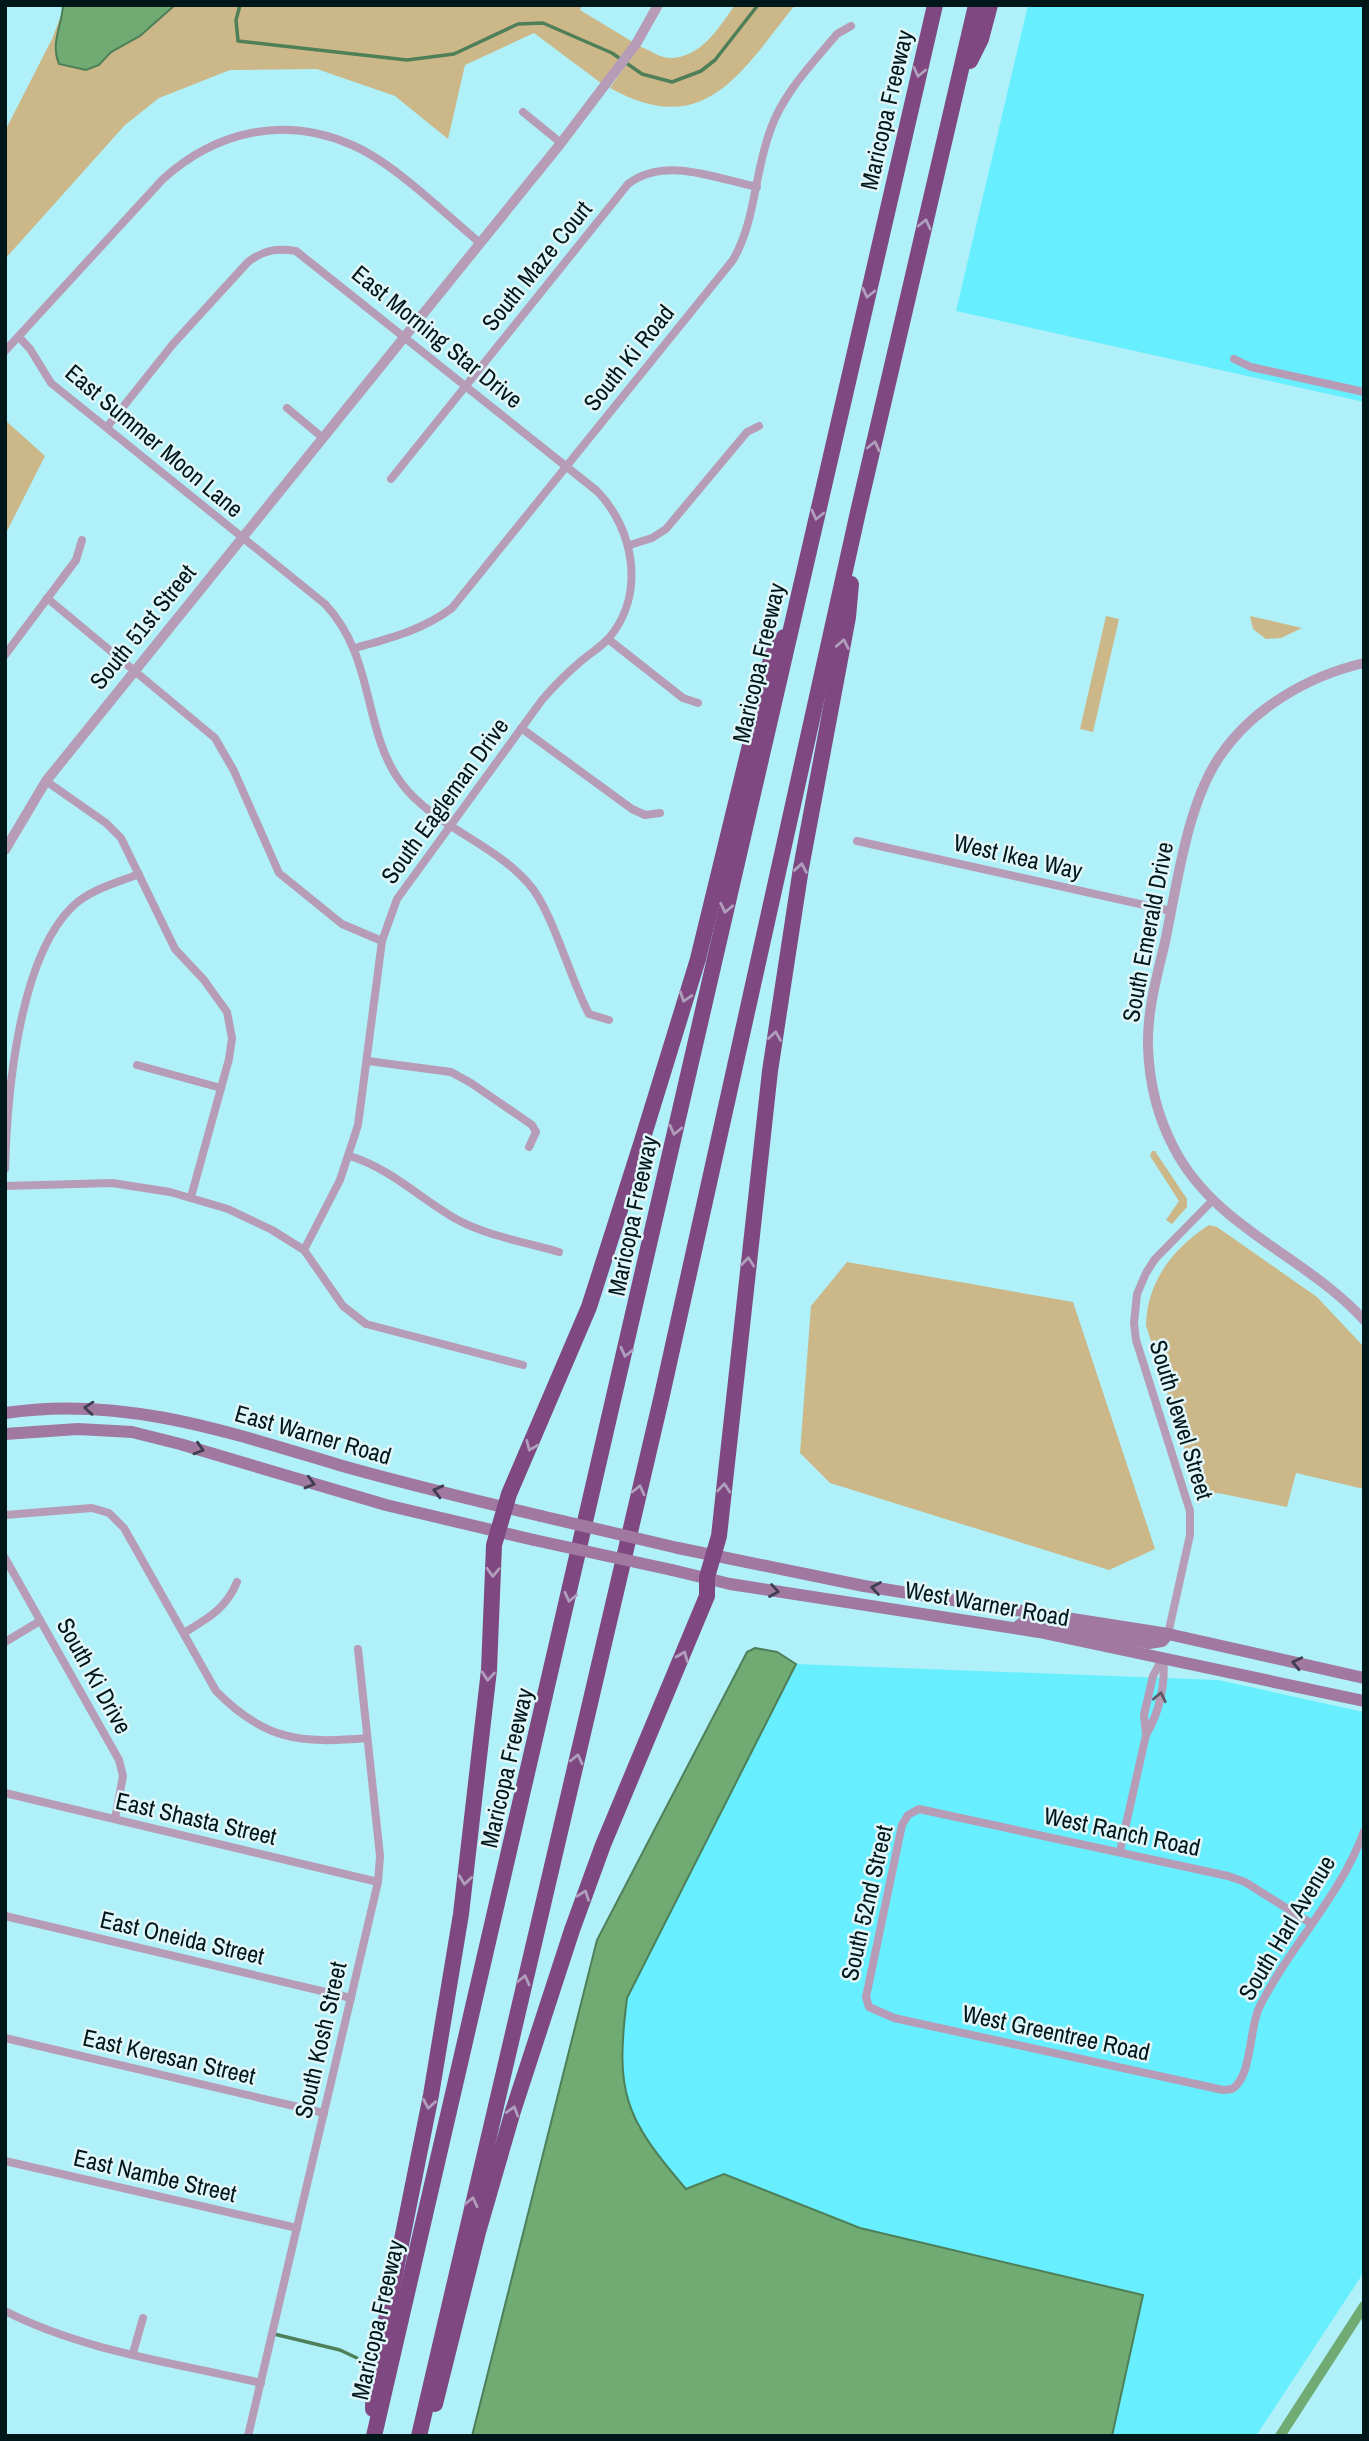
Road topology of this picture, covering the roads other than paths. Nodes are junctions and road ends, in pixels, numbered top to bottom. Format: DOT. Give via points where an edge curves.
graph roads {
  1 [pos="658,5"];
  2 [pos="935,5"];
  3 [pos="976,5"];
  4 [pos="990,5"];
  5 [pos="851,26"];
  6 [pos="956,92"];
  7 [pos="523,112"];
  8 [pos="561,142"];
  9 [pos="757,187"];
  10 [pos="480,243"];
  11 [pos="19,337"];
  12 [pos="405,337"];
  13 [pos="5,351"];
  14 [pos="1234,359"];
  15 [pos="466,385"];
  16 [pos="1364,392"];
  17 [pos="288,408"];
  18 [pos="760,426"];
  19 [pos="107,427"];
  20 [pos="323,438"];
  21 [pos="566,466"];
  22 [pos="391,479"];
  23 [pos="858,512"];
  24 [pos="242,538"];
  25 [pos="82,540"];
  26 [pos="630,545"];
  27 [pos="47,598"];
  28 [pos="791,626"];
  29 [pos="608,639"];
  30 [pos="355,648"];
  31 [pos="5,655"];
  32 [pos="1364,663"];
  33 [pos="134,669"];
  34 [pos="698,704"];
  35 [pos="521,729"];
  36 [pos="46,780"];
  37 [pos="660,813"];
  38 [pos="451,824"];
  39 [pos="857,841"];
  40 [pos="5,850"];
  41 [pos="139,874"];
  42 [pos="1171,911"];
  43 [pos="382,941"];
  44 [pos="610,1020"];
  45 [pos="368,1061"];
  46 [pos="137,1065"];
  47 [pos="221,1088"];
  48 [pos="529,1147"];
  49 [pos="350,1156"];
  50 [pos="5,1169"];
  51 [pos="5,1186"];
  52 [pos="191,1197"];
  53 [pos="1213,1200"];
  54 [pos="304,1251"];
  55 [pos="559,1252"];
  56 [pos="1364,1320"];
  57 [pos="523,1364"];
  58 [pos="5,1413"];
  59 [pos="156,1415"];
  60 [pos="5,1434"];
  61 [pos="153,1437"];
  62 [pos="504,1507"];
  63 [pos="5,1515"];
  64 [pos="606,1531"];
  65 [pos="498,1532"];
  66 [pos="603,1555"];
  67 [pos="713,1555"];
  68 [pos="5,1558"];
  69 [pos="707,1577"];
  70 [pos="237,1582"];
  71 [pos="40,1621"];
  72 [pos="1016,1628"];
  73 [pos="184,1633"];
  74 [pos="1168,1634"];
  75 [pos="5,1642"];
  76 [pos="358,1649"];
  77 [pos="1163,1657"];
  78 [pos="1364,1678"];
  79 [pos="1364,1701"];
  80 [pos="366,1738"];
  81 [pos="5,1793"];
  82 [pos="913,1810"];
  83 [pos="115,1819"];
  84 [pos="1364,1832"];
  85 [pos="1120,1851"];
  86 [pos="378,1882"];
  87 [pos="5,1916"];
  88 [pos="1312,1924"];
  89 [pos="351,1998"];
  90 [pos="869,2007"];
  91 [pos="5,2038"];
  92 [pos="1237,2086"];
  93 [pos="324,2113"];
  94 [pos="5,2161"];
  95 [pos="297,2228"];
  96 [pos="5,2311"];
  97 [pos="143,2318"];
  98 [pos="133,2353"];
  99 [pos="261,2383"];
  100 [pos="248,2436"];
  101 [pos="372,2436"];
  102 [pos="421,2436"];
  1 -- 8 [label="street, South 51st Street" via="636,44"];
  2 -- 28 [label="highway, Maricopa Freeway, one-way"];
  3 -- 6 [label="highway"];
  4 -- 6 [label="highway" via="981,39"];
  5 -- 9 [label="street, South Ki Road" via="837,34 784,100 769,134"];
  23 -- 6 [label="highway, one-way"];
  7 -- 8 [label="street"];
  8 -- 10 [label="street, South 51st Street"];
  9 -- 15 [label="street, South Maze Court" via="682,170 642,173 628,184"];
  9 -- 21 [label="street, South Ki Road" via="749,226 733,260"];
  10 -- 11 [label="street" via="379,160 353,145 290,130 252,132 219,141 188,157"];
  10 -- 12 [label="street, South 51st Street"];
  11 -- 13 [label="street"];
  11 -- 19 [label="street, East Summer Moon Lane" via="51,383"];
  12 -- 15 [label="street, East Morning Star Drive"];
  12 -- 19 [label="street, East Morning Star Drive" via="296,251 278,248 260,253 173,344"];
  12 -- 20 [label="street, South 51st Street"];
  14 -- 16 [label="street" via="1251,367"];
  15 -- 21 [label="street, East Morning Star Drive"];
  15 -- 22 [label="street, South Maze Court"];
  17 -- 20 [label="street"];
  18 -- 26 [label="street" via="747,432 666,529"];
  19 -- 24 [label="street, East Summer Moon Lane"];
  20 -- 24 [label="street, South 51st Street"];
  21 -- 26 [label="street, South Eagleman Drive" via="611,505"];
  21 -- 30 [label="street, South Ki Road" via="452,608 412,631"];
  67 -- 23 [label="highway, one-way" via="719,1536 770,1071 801,868 848,617"];
  102 -- 23 [label="highway, one-way" via="662,1395"];
  24 -- 30 [label="street, East Summer Moon Lane" via="325,604 342,622"];
  24 -- 33 [label="street, South 51st Street"];
  25 -- 27 [label="street" via="76,560"];
  26 -- 29 [label="street, South Eagleman Drive" via="628,600"];
  27 -- 31 [label="street"];
  27 -- 33 [label="street"];
  28 -- 62 [label="highway, one-way" via="772,655 698,959 589,1307"];
  28 -- 101 [label="highway, Maricopa Freeway, one-way"];
  29 -- 34 [label="street" via="683,698"];
  29 -- 35 [label="street, South Eagleman Drive" via="563,677"];
  30 -- 38 [label="street, East Summer Moon Lane" via="391,766 417,799"];
  32 -- 42 [label="street, South Emerald Drive" via="1330,671 1288,693 1244,728 1220,756 1203,790"];
  33 -- 36 [label="street, South 51st Street"];
  33 -- 43 [label="street" via="215,738 279,873 342,924"];
  35 -- 37 [label="street" via="632,809 645,815"];
  35 -- 38 [label="street, South Eagleman Drive"];
  36 -- 40 [label="street, South 51st Street"];
  36 -- 41 [label="street" via="114,831 131,853"];
  38 -- 43 [label="street, South Eagleman Drive" via="397,899"];
  38 -- 44 [label="street, East Summer Moon Lane" via="530,885 589,1014"];
  39 -- 42 [label="street, West Ikea Way"];
  41 -- 47 [label="street" via="175,949 227,1012 232,1038"];
  41 -- 50 [label="street" via="95,891 73,906 42,954 17,1044"];
  42 -- 53 [label="street, South Emerald Drive" via="1149,1016 1153,1090 1174,1148"];
  43 -- 45 [label="street, South Eagleman Drive"];
  45 -- 48 [label="street" via="437,1068 471,1083 532,1125 536,1132"];
  45 -- 49 [label="street, South Eagleman Drive"];
  46 -- 47 [label="street"];
  47 -- 52 [label="street"];
  49 -- 54 [label="street, South Eagleman Drive"];
  49 -- 55 [label="street" via="392,1173 478,1229"];
  51 -- 52 [label="street" via="112,1182"];
  52 -- 54 [label="street" via="248,1218"];
  53 -- 56 [label="street, South Emerald Drive" via="1241,1226 1336,1291"];
  53 -- 74 [label="street, South Jewel Street" via="1155,1259 1136,1302 1136,1340 1190,1511 1190,1535"];
  54 -- 57 [label="street" via="343,1306 366,1324"];
  59 -- 58 [label="main road, East Warner Road, one-way" via="76,1407"];
  59 -- 61 [label="main road"];
  62 -- 59 [label="main road, East Warner Road, one-way"];
  60 -- 61 [label="main road, East Warner Road" via="78,1429"];
  61 -- 65 [label="main road, East Warner Road, one-way" via="386,1506"];
  62 -- 64 [label="main road, East Warner Road, bridge"];
  62 -- 65 [label="highway"];
  63 -- 73 [label="street" via="80,1508 109,1513 124,1528"];
  64 -- 67 [label="main road, West Warner Road, bridge"];
  65 -- 66 [label="main road, East Warner Road, bridge"];
  65 -- 101 [label="highway, one-way" via="484,1725 463,1900 428,2109 374,2379"];
  66 -- 69 [label="main road, West Warner Road, bridge"];
  67 -- 69 [label="highway"];
  74 -- 67 [label="main road, West Warner Road, one-way" via="864,1586"];
  68 -- 71 [label="street, South Ki Drive"];
  69 -- 72 [label="main road, West Warner Road, one-way"];
  102 -- 69 [label="highway, one-way" via="440,2391 478,2232 572,1930 707,1596"];
  70 -- 73 [label="street" via="221,1610"];
  71 -- 75 [label="street"];
  71 -- 83 [label="street, South Ki Drive" via="119,1760 123,1776"];
  72 -- 74 [label="main road" via="1025,1621 1040,1622 1149,1643 1162,1641"];
  72 -- 77 [label="main road, West Warner Road"];
  73 -- 80 [label="street" via="216,1691 263,1729 320,1742"];
  78 -- 74 [label="main road, West Warner Road, one-way"];
  76 -- 80 [label="street, South Kosh Street"];
  77 -- 79 [label="main road, West Warner Road"];
  77 -- 85 [label="street" via="1165,1674 1155,1720 1146,1735"];
  80 -- 86 [label="street, South Kosh Street" via="380,1856"];
  81 -- 83 [label="street, East Shasta Street"];
  82 -- 85 [label="street, West Ranch Road" via="929,1809"];
  82 -- 90 [label="street, South 52nd Street" via="902,1825 867,1986"];
  83 -- 86 [label="street, East Shasta Street"];
  84 -- 88 [label="street, South Harl Avenue"];
  85 -- 88 [label="street, West Ranch Road" via="1228,1875"];
  86 -- 89 [label="street, South Kosh Street"];
  87 -- 89 [label="street, East Oneida Street"];
  88 -- 92 [label="street, South Harl Avenue" via="1260,2006"];
  89 -- 93 [label="street, South Kosh Street"];
  90 -- 92 [label="street, West Greentree Road" via="894,2018 1223,2090"];
  91 -- 93 [label="street, East Keresan Street"];
  93 -- 95 [label="street, South Kosh Street"];
  94 -- 95 [label="street, East Nambe Street"];
  95 -- 99 [label="street, South Kosh Street"];
  96 -- 98 [label="street" via="54,2332"];
  97 -- 98 [label="street"];
  98 -- 99 [label="street"];
  99 -- 100 [label="street, South Kosh Street"];
}
